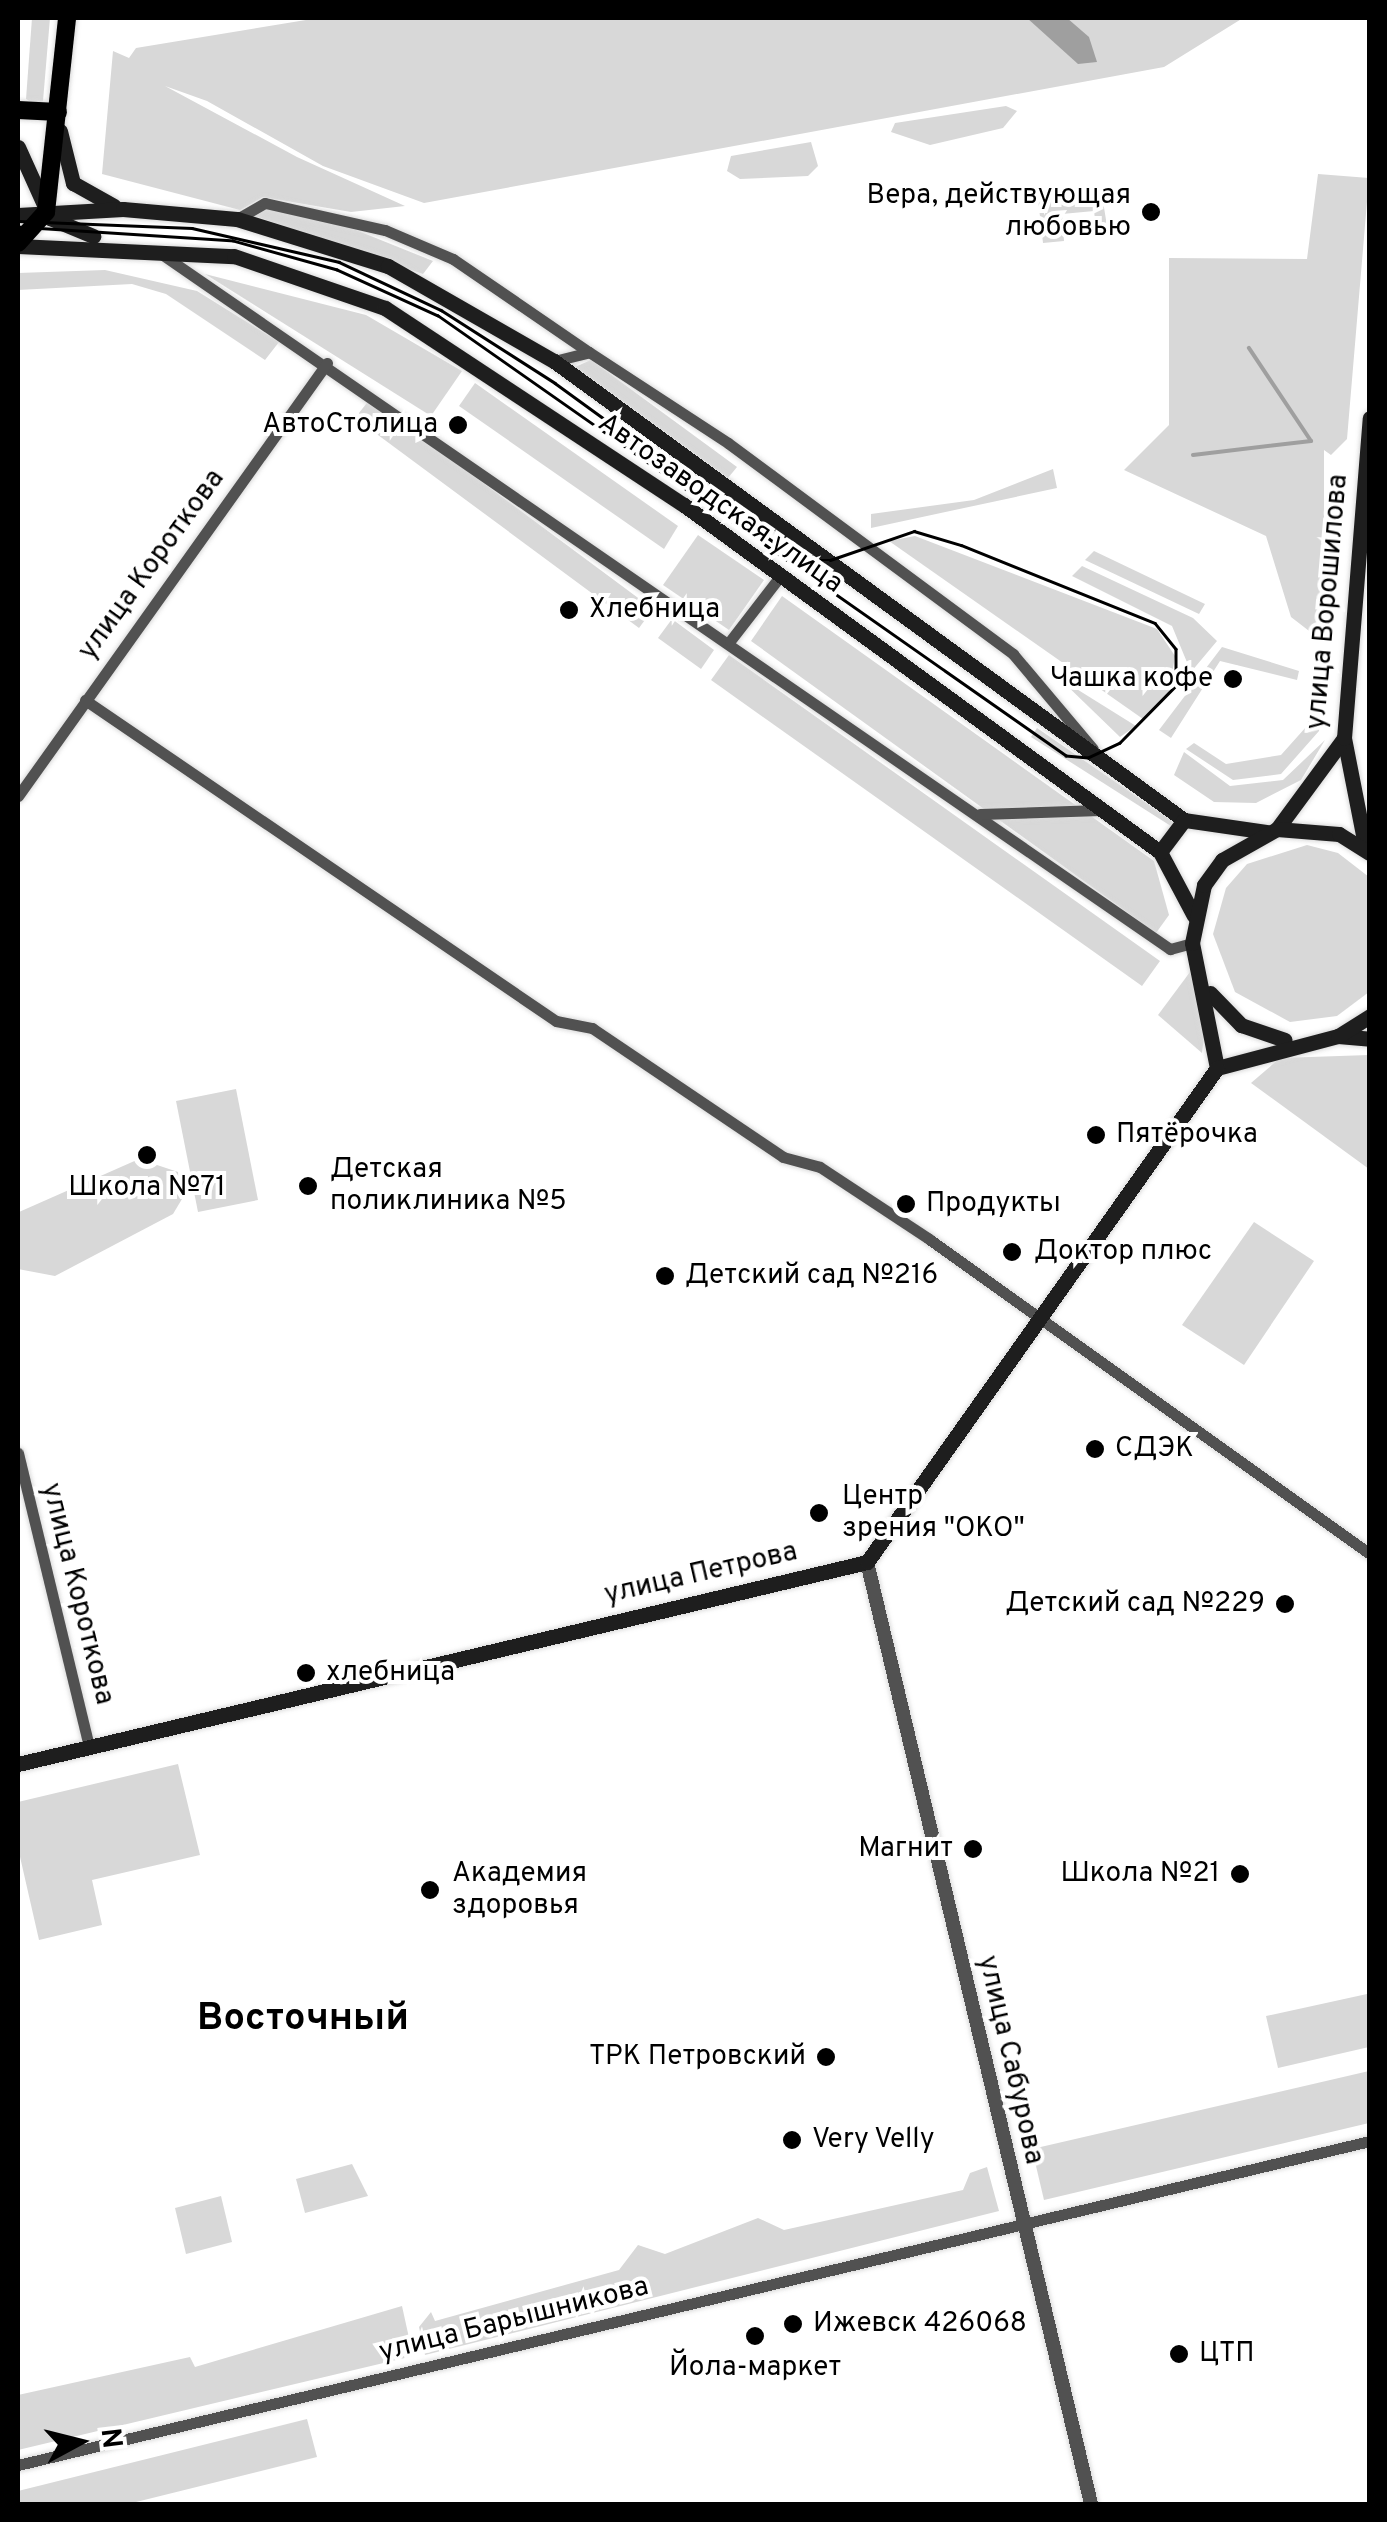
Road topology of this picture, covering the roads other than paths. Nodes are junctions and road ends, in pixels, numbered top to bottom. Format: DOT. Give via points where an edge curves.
graph roads {
  1 [pos="67,18"];
  2 [pos="18,110"];
  3 [pos="58,112"];
  4 [pos="18,147"];
  5 [pos="122,209"];
  6 [pos="151,210"];
  7 [pos="46,212"];
  8 [pos="18,215"];
  9 [pos="237,219"];
  10 [pos="18,244"];
  11 [pos="148,246"];
  12 [pos="589,352"];
  13 [pos="554,361"];
  14 [pos="328,362"];
  15 [pos="1370,418"];
  16 [pos="781,574"];
  17 [pos="730,641"];
  18 [pos="86,700"];
  19 [pos="1344,738"];
  20 [pos="1101,761"];
  21 [pos="18,796"];
  22 [pos="1100,810"];
  23 [pos="980,814"];
  24 [pos="1184,820"];
  25 [pos="1272,830"];
  26 [pos="1368,851"];
  27 [pos="1160,852"];
  28 [pos="1194,916"];
  29 [pos="1192,943"];
  30 [pos="1204,983"];
  31 [pos="1370,1016"];
  32 [pos="1338,1036"];
  33 [pos="1370,1039"];
  34 [pos="1294,1042"];
  35 [pos="1217,1068"];
  36 [pos="1037,1322"];
  37 [pos="18,1454"];
  38 [pos="1370,1554"];
  39 [pos="867,1562"];
  40 [pos="89,1746"];
  41 [pos="18,1764"];
  42 [pos="1370,2141"];
  43 [pos="1023,2223"];
  44 [pos="18,2465"];
  45 [pos="1092,2504"];
  1 -- 3 [label="main road"];
  2 -- 3 [label="main road"];
  3 -- 5 [label="main road" via="74,182"];
  3 -- 7 [label="main road"];
  4 -- 7 [label="main road"];
  5 -- 6 [label="main road, Автозаводская улица"];
  5 -- 7 [label="main road, Автозаводская улица"];
  6 -- 9 [label="main road, Автозаводская улица"];
  6 -- 11 [label="main road"];
  7 -- 8 [label="main road, Автозаводская улица"];
  7 -- 10 [label="main road"];
  7 -- 11 [label="main road" via="74,232"];
  9 -- 12 [label="street, Автозаводская улица" via="265,202 385,230 453,260"];
  9 -- 13 [label="main road, Автозаводская улица" via="388,266"];
  10 -- 11 [label="main road, Автозаводская улица"];
  11 -- 14 [label="street"];
  11 -- 16 [label="main road, Автозаводская улица" via="234,256 385,308"];
  12 -- 13 [label="street"];
  12 -- 20 [label="street, Автозаводская улица" via="1013,654"];
  13 -- 20 [label="main road, Автозаводская улица"];
  14 -- 17 [label="street"];
  14 -- 18 [label="street, улица Короткова"];
  15 -- 19 [label="main road, улица Ворошилова"];
  16 -- 17 [label="street"];
  16 -- 22 [label="main road, Автозаводская улица"];
  17 -- 23 [label="street"];
  18 -- 21 [label="street, улица Короткова"];
  18 -- 36 [label="street" via="556,1022 592,1028 782,1157 820,1168"];
  19 -- 25 [label="main road, улица Ворошилова"];
  19 -- 26 [label="main road"];
  20 -- 24 [label="main road, Автозаводская улица"];
  22 -- 23 [label="street"];
  22 -- 27 [label="main road, Автозаводская улица"];
  23 -- 29 [label="street" via="1170,949"];
  24 -- 25 [label="main road, Автозаводская улица"];
  24 -- 27 [label="main road"];
  25 -- 26 [label="main road, Автозаводская улица" via="1339,834"];
  25 -- 28 [label="main road" via="1222,860"];
  27 -- 28 [label="main road, Автозаводская улица"];
  28 -- 29 [label="main road"];
  29 -- 30 [label="main road"];
  30 -- 34 [label="main road" via="1241,1025"];
  30 -- 35 [label="main road"];
  31 -- 32 [label="main road"];
  32 -- 33 [label="main road"];
  32 -- 34 [label="main road"];
  34 -- 35 [label="main road"];
  35 -- 36 [label="main road"];
  36 -- 38 [label="street"];
  36 -- 39 [label="main road"];
  37 -- 40 [label="street, улица Короткова"];
  39 -- 40 [label="main road, улица Петрова"];
  39 -- 43 [label="street, улица Сабурова"];
  40 -- 41 [label="main road, улица Петрова"];
  42 -- 43 [label="street"];
  43 -- 44 [label="street, улица Барышникова"];
  43 -- 45 [label="street, улица Сабурова"];
}
